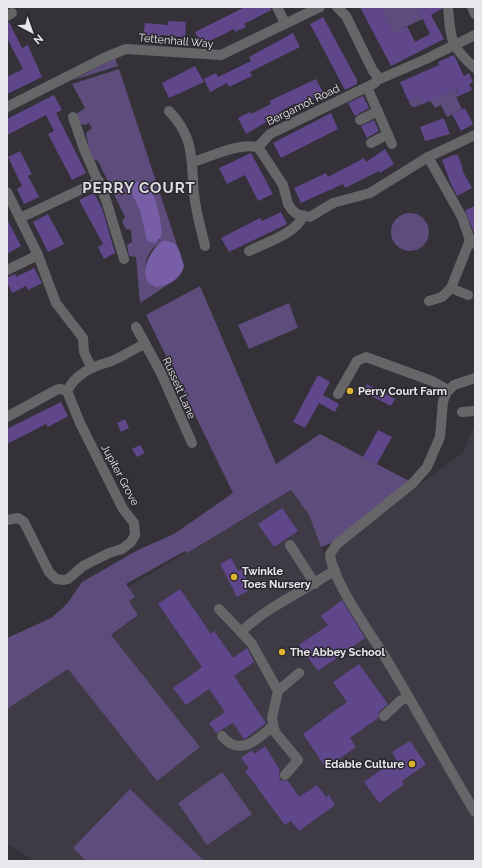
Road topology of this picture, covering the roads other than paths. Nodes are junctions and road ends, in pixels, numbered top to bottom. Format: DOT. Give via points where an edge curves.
graph roads {
  1 [pos="277,7"];
  2 [pos="320,7"];
  3 [pos="337,7"];
  4 [pos="448,7"];
  5 [pos="472,7"];
  6 [pos="475,14"];
  7 [pos="285,23"];
  8 [pos="475,35"];
  9 [pos="454,46"];
  10 [pos="475,68"];
  11 [pos="378,78"];
  12 [pos="367,87"];
  13 [pos="7,107"];
  14 [pos="169,111"];
  15 [pos="378,111"];
  16 [pos="73,118"];
  17 [pos="360,120"];
  18 [pos="388,134"];
  19 [pos="475,135"];
  20 [pos="371,143"];
  21 [pos="392,144"];
  22 [pos="258,147"];
  23 [pos="428,156"];
  24 [pos="194,162"];
  25 [pos="99,181"];
  26 [pos="7,192"];
  27 [pos="303,216"];
  28 [pos="20,218"];
  29 [pos="472,242"];
  30 [pos="205,246"];
  31 [pos="249,251"];
  32 [pos="38,255"];
  33 [pos="124,259"];
  34 [pos="7,270"];
  35 [pos="451,288"];
  36 [pos="468,295"];
  37 [pos="429,301"];
  38 [pos="136,327"];
  39 [pos="145,344"];
  40 [pos="91,367"];
  41 [pos="475,378"];
  42 [pos="448,390"];
  43 [pos="67,391"];
  44 [pos="338,394"];
  45 [pos="475,411"];
  46 [pos="462,412"];
  47 [pos="7,418"];
  48 [pos="192,443"];
  49 [pos="7,520"];
  50 [pos="290,546"];
  51 [pos="335,570"];
  52 [pos="315,584"];
  53 [pos="219,609"];
  54 [pos="241,632"];
  55 [pos="299,673"];
  56 [pos="278,691"];
  57 [pos="408,697"];
  58 [pos="384,716"];
  59 [pos="274,726"];
  60 [pos="222,736"];
  61 [pos="285,775"];
  62 [pos="475,812"];
  1 -- 7 [label="street"];
  2 -- 7 [label="street, Tettenhall Way"];
  3 -- 11 [label="street" via="346,16"];
  4 -- 9 [label="street" via="450,34"];
  5 -- 6 [label="street"];
  7 -- 13 [label="street, Tettenhall Way" via="221,56 126,50 106,57"];
  8 -- 9 [label="street"];
  9 -- 10 [label="street"];
  9 -- 11 [label="street" via="388,77"];
  11 -- 12 [label="street, Bergamot Road"];
  12 -- 15 [label="street"];
  12 -- 22 [label="street, Bergamot Road" via="270,134"];
  14 -- 24 [label="street" via="177,119 191,147"];
  15 -- 17 [label="street"];
  15 -- 18 [label="street"];
  16 -- 25 [label="street"];
  18 -- 20 [label="street"];
  18 -- 21 [label="street"];
  19 -- 23 [label="street"];
  22 -- 24 [label="street" via="239,147"];
  22 -- 27 [label="street" via="283,185 288,204 297,214"];
  23 -- 27 [label="street" via="370,193 333,203 310,217"];
  23 -- 29 [label="street" via="462,217"];
  24 -- 30 [label="street" via="195,196"];
  25 -- 28 [label="street"];
  25 -- 33 [label="street"];
  26 -- 28 [label="street"];
  27 -- 31 [label="street" via="294,228"];
  28 -- 32 [label="street"];
  29 -- 35 [label="street"];
  32 -- 34 [label="street"];
  32 -- 40 [label="street" via="56,303 83,338 84,352"];
  35 -- 36 [label="street"];
  35 -- 37 [label="street" via="442,297"];
  38 -- 39 [label="street, Russett Lane"];
  39 -- 40 [label="street" via="108,362"];
  39 -- 48 [label="street, Russett Lane" via="182,416 185,430"];
  40 -- 43 [label="street" via="76,379"];
  41 -- 42 [label="street" via="454,385"];
  42 -- 44 [label="street" via="432,381 366,356 357,361"];
  42 -- 51 [label="street" via="444,401 440,437 427,467 413,483 337,544 330,554 331,564"];
  43 -- 47 [label="street" via="56,390"];
  43 -- 49 [label="street, Jupiter Grove" via="123,509 134,523 135,535 122,549 83,566 68,579 61,580 49,572 24,522 18,518"];
  45 -- 46 [label="street"];
  50 -- 52 [label="street"];
  51 -- 52 [label="street"];
  51 -- 57 [label="street"];
  52 -- 54 [label="street" via="275,606"];
  53 -- 54 [label="street"];
  54 -- 56 [label="street" via="252,644"];
  55 -- 56 [label="street"];
  56 -- 59 [label="street" via="272,718"];
  57 -- 58 [label="street"];
  57 -- 62 [label="street"];
  59 -- 60 [label="street" via="243,746 232,745"];
  59 -- 61 [label="street" via="275,732 298,760"];
}
